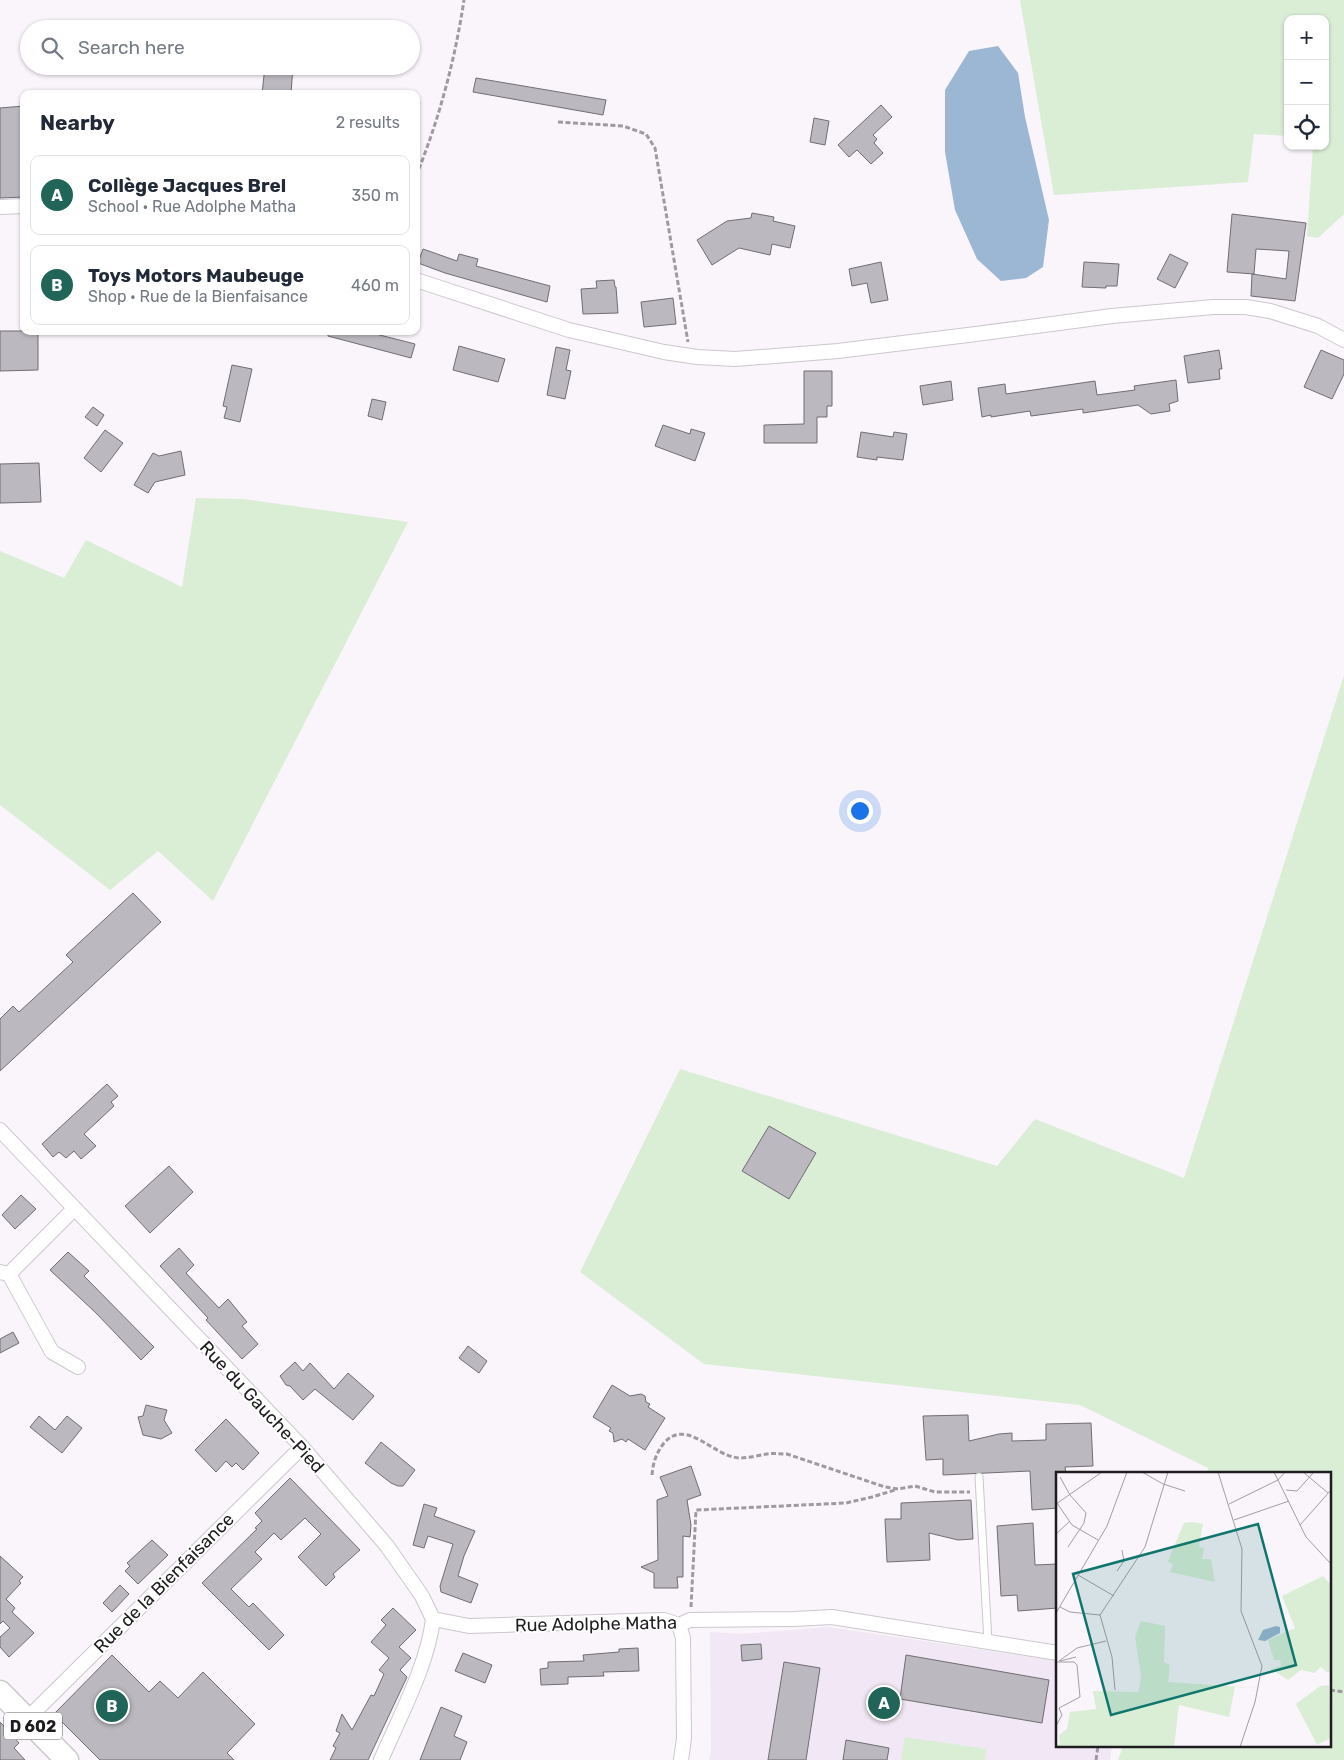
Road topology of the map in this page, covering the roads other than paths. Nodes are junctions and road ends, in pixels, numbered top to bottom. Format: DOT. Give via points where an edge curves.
graph roads {
  1 [pos="20,206"];
  2 [pos="0,207"];
  3 [pos="420,281"];
  4 [pos="1344,340"];
  5 [pos="0,1130"];
  6 [pos="74,1209"];
  7 [pos="5,1273"];
  8 [pos="78,1367"];
  9 [pos="302,1447"];
  10 [pos="979,1477"];
  11 [pos="433,1619"];
  12 [pos="685,1622"];
  13 [pos="988,1642"];
  14 [pos="1056,1653"];
  15 [pos="0,1692"];
  16 [pos="27,1719"];
  17 [pos="66,1760"];
  18 [pos="381,1760"];
  19 [pos="681,1760"];
  1 -- 2 [label="street"];
  3 -- 4 [label="street" via="569,330 664,352 735,359 838,351 1112,316 1213,307 1270,310 1318,326"];
  5 -- 6 [label="street, Rue du Gauche-Pied"];
  6 -- 7 [label="street"];
  6 -- 9 [label="street, Rue du Gauche-Pied"];
  7 -- 8 [label="street" via="52,1352"];
  9 -- 11 [label="street, Rue du Gauche-Pied" via="387,1546 422,1596"];
  9 -- 16 [label="street, Rue de la Bienfaisance"];
  10 -- 13 [label="lane"];
  11 -- 12 [label="street, Rue Adolphe Matha" via="469,1626"];
  11 -- 18 [label="street" via="413,1687"];
  12 -- 13 [label="street, Rue Adolphe Matha" via="832,1617"];
  12 -- 19 [label="street"];
  13 -- 14 [label="street, Rue Adolphe Matha"];
  15 -- 16 [label="main road, D 602"];
  16 -- 17 [label="main road, D 602"];
}
